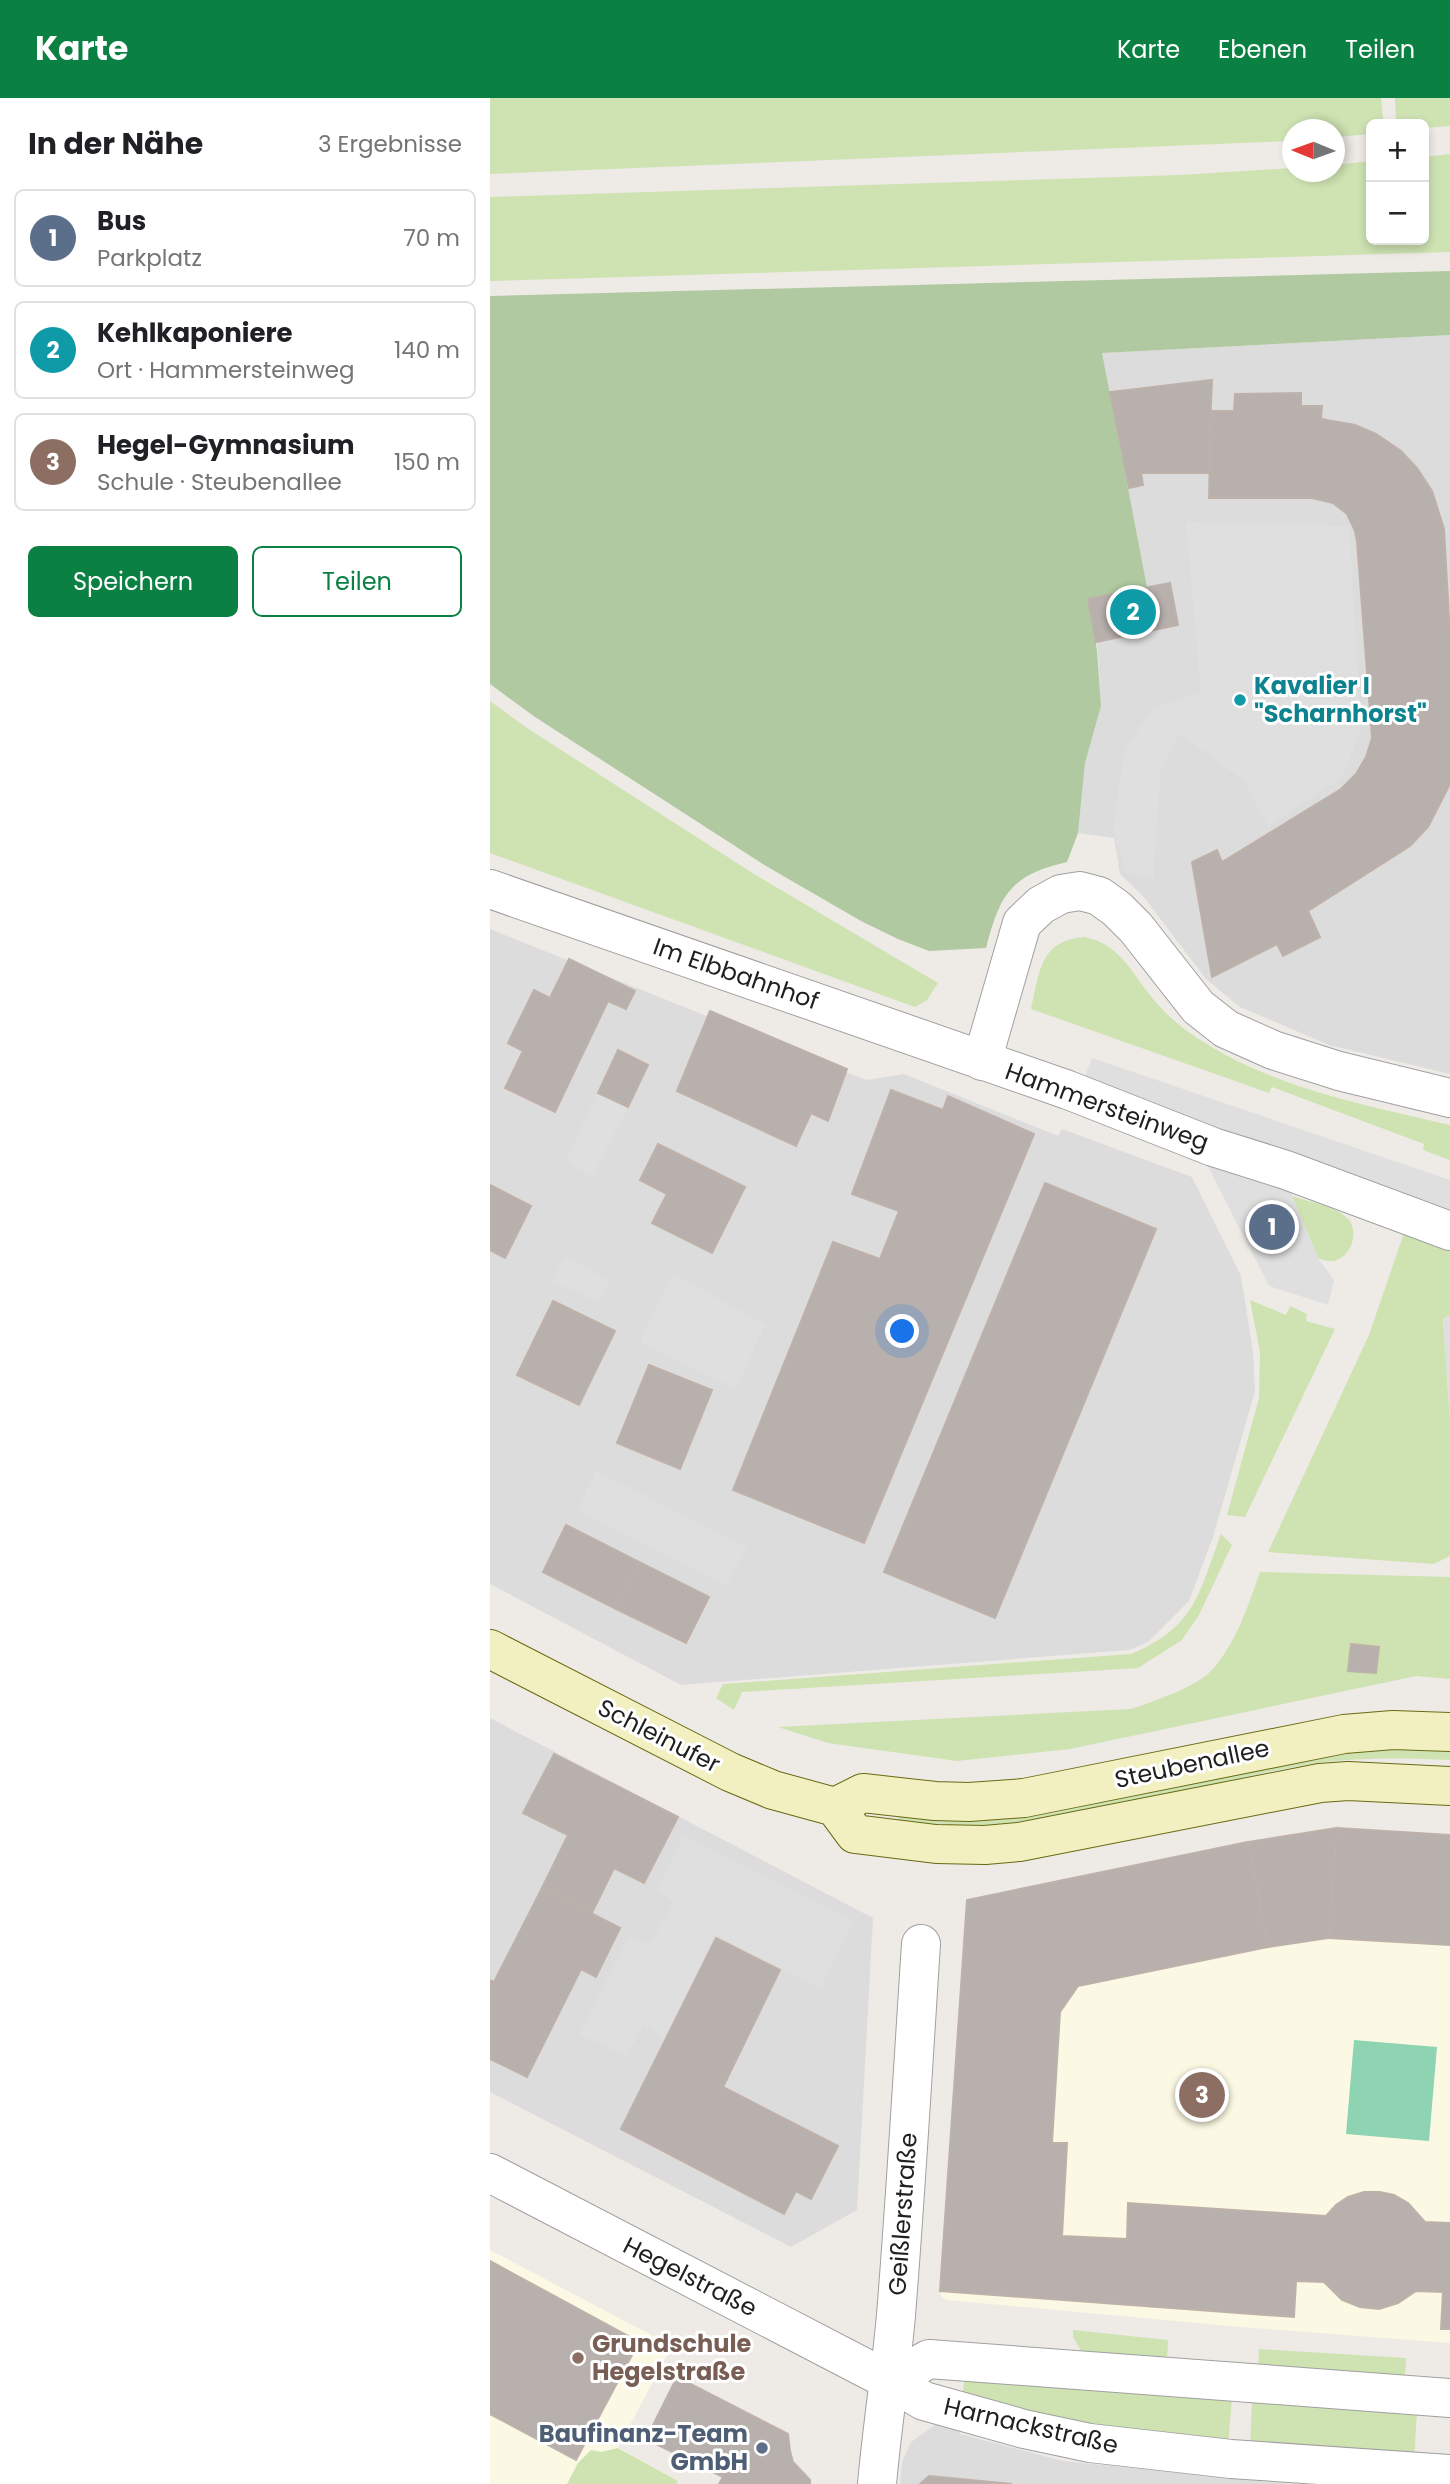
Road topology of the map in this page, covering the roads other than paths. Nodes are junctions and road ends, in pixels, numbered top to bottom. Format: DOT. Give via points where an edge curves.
graph roads {
  1 [pos="490,889"];
  2 [pos="982,1061"];
  3 [pos="1450,1098"];
  4 [pos="1450,1231"];
  5 [pos="490,1649"];
  6 [pos="1450,1732"];
  7 [pos="1450,1786"];
  8 [pos="835,1807"];
  9 [pos="921,1944"];
  10 [pos="490,2173"];
  11 [pos="890,2381"];
  12 [pos="1450,2398"];
  13 [pos="1450,2474"];
  14 [pos="877,2484"];
  1 -- 2 [label="street, Im Elbbahnhof"];
  2 -- 3 [label="street, Hammersteinweg" via="1022,923 1041,905 1061,894 1080,891 1099,896 1117,909 1198,1007 1226,1029 1339,1072"];
  2 -- 4 [label="street, Hammersteinweg"];
  5 -- 8 [label="main road, Schleinufer" via="730,1772"];
  6 -- 8 [label="main road, Steubenallee" via="1344,1734 1024,1798 935,1801 863,1793"];
  7 -- 8 [label="main road, Steubenallee" via="1321,1783 1059,1836 985,1845 855,1834"];
  9 -- 11 [label="street, Geißlerstraße"];
  10 -- 11 [label="street, Hegelstraße"];
  11 -- 12 [label="street, Harnackstraße" via="929,2359"];
  11 -- 13 [label="street, Harnackstraße" via="924,2401 1090,2443 1231,2459"];
  11 -- 14 [label="street, Geißlerstraße"];
}
